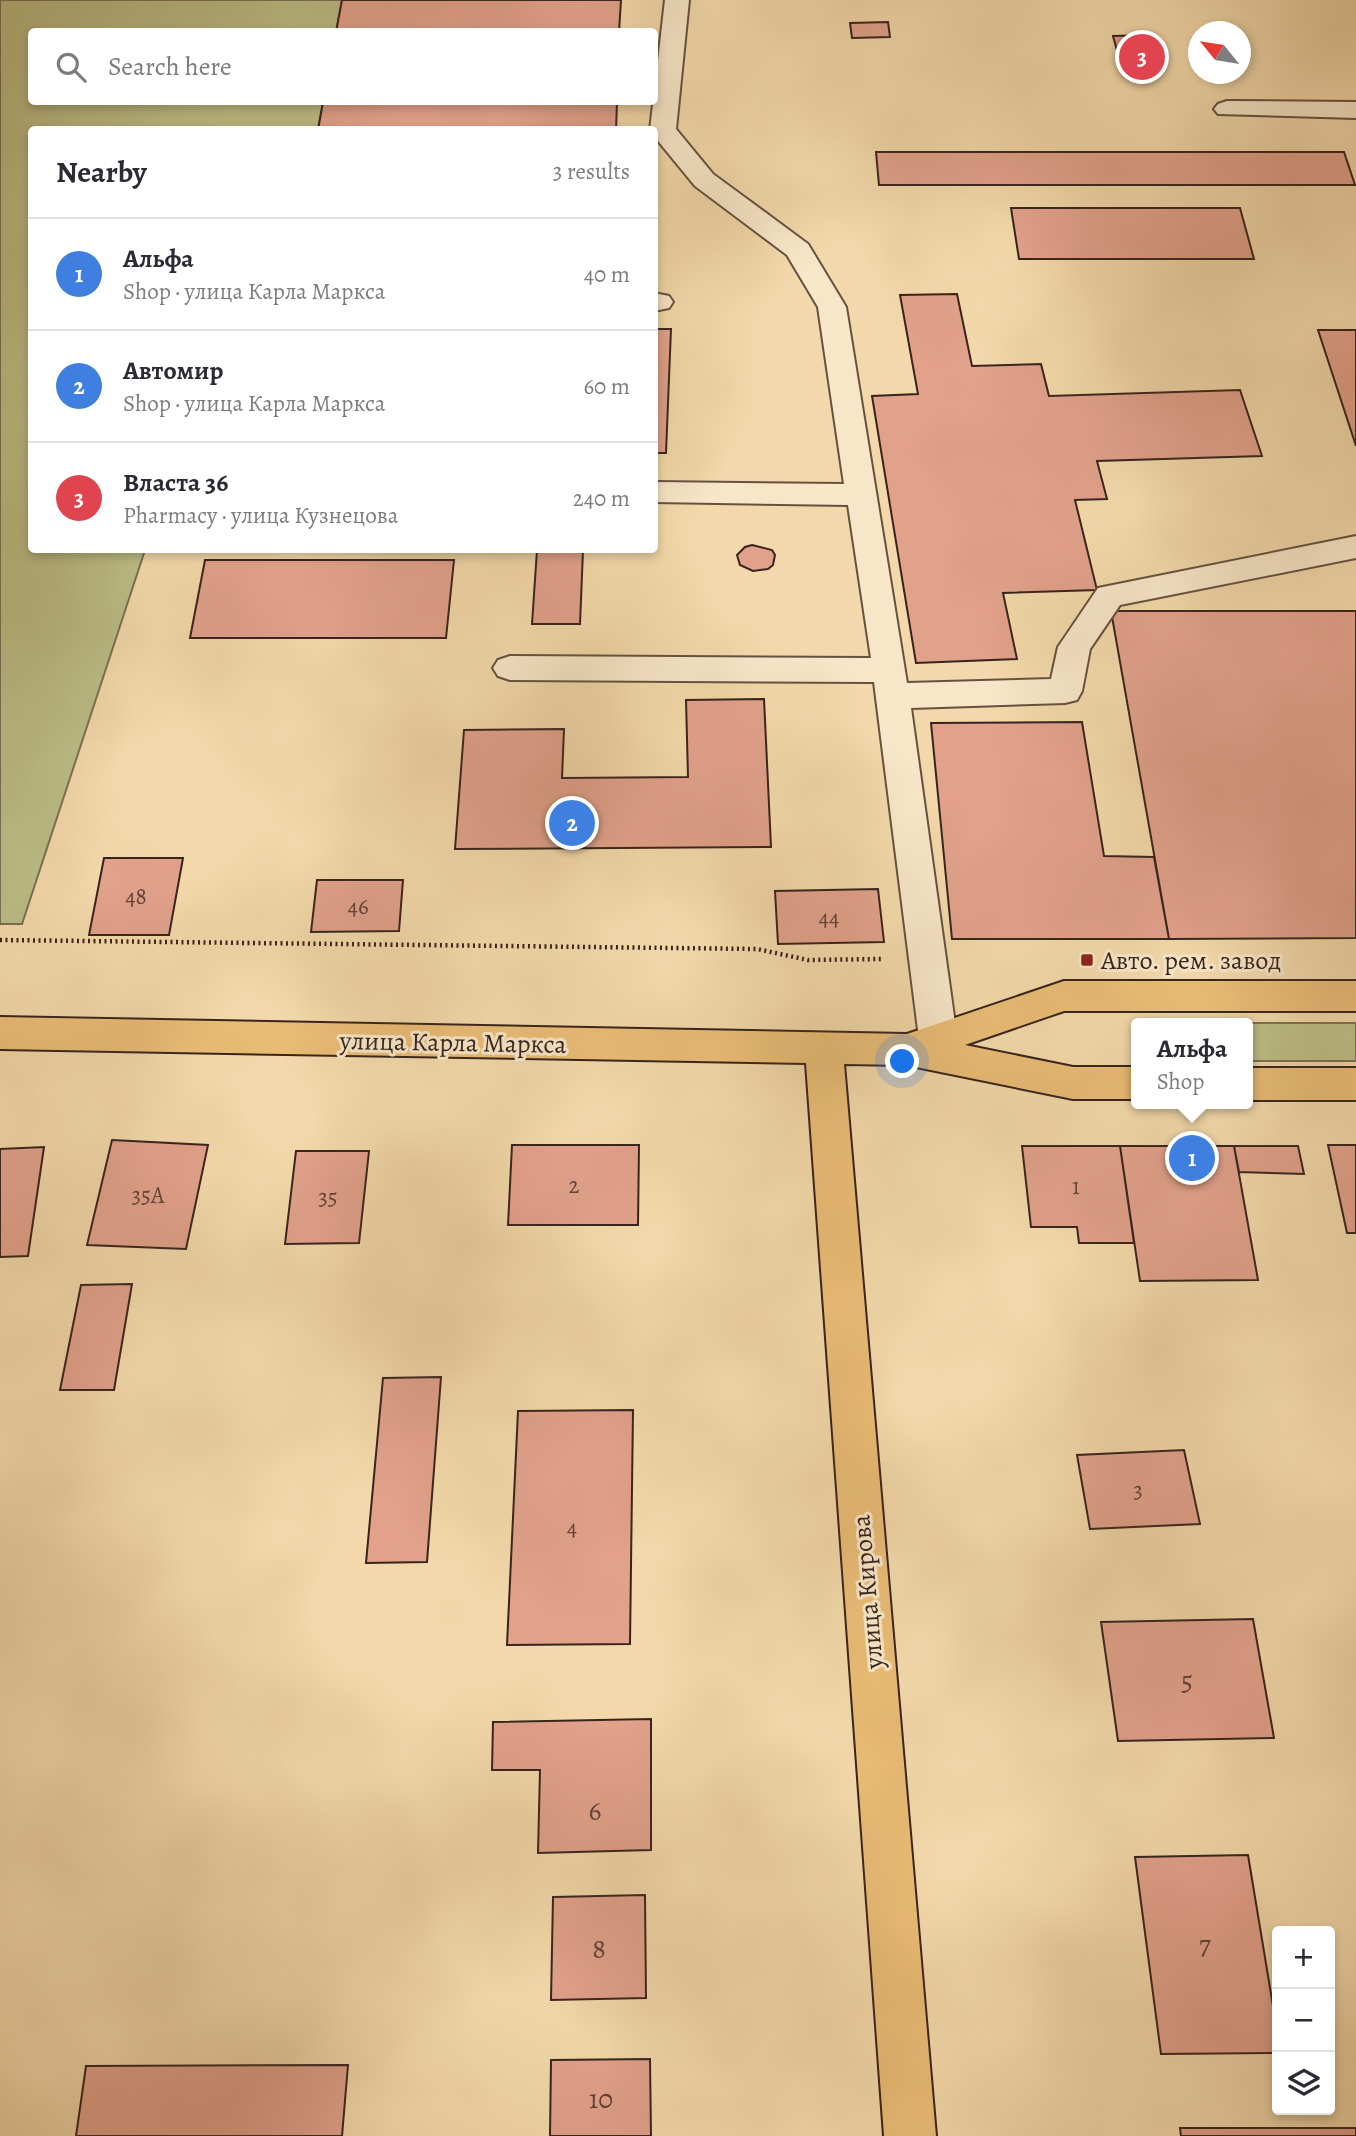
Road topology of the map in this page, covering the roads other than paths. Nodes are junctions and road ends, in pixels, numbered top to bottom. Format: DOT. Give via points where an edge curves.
graph roads {
  1 [pos="677,0"];
  2 [pos="1227,109"];
  3 [pos="1356,110"];
  4 [pos="658,492"];
  5 [pos="861,495"];
  6 [pos="1356,547"];
  7 [pos="510,668"];
  8 [pos="890,683"];
  9 [pos="1356,996"];
  10 [pos="0,1033"];
  11 [pos="922,1044"];
  12 [pos="824,1048"];
  13 [pos="1131,1083"];
  14 [pos="1253,1084"];
  15 [pos="1356,1084"];
  16 [pos="910,2136"];
  1 -- 5 [label="street" via="663,131 704,180 798,250 832,307"];
  2 -- 3 [label="street"];
  4 -- 5 [label="street"];
  5 -- 8 [label="street"];
  6 -- 8 [label="street" via="1109,596 1074,646 1065,691"];
  7 -- 8 [label="street"];
  8 -- 11 [label="street"];
  9 -- 11 [label="main road, улица Карла Маркса" via="1064,996"];
  10 -- 12 [label="main road, улица Карла Маркса"];
  11 -- 12 [label="main road, улица Карла Маркса"];
  11 -- 13 [label="main road, улица Карла Маркса" via="1073,1083"];
  12 -- 16 [label="main road, улица Кирова"];
  14 -- 15 [label="main road"];
}
